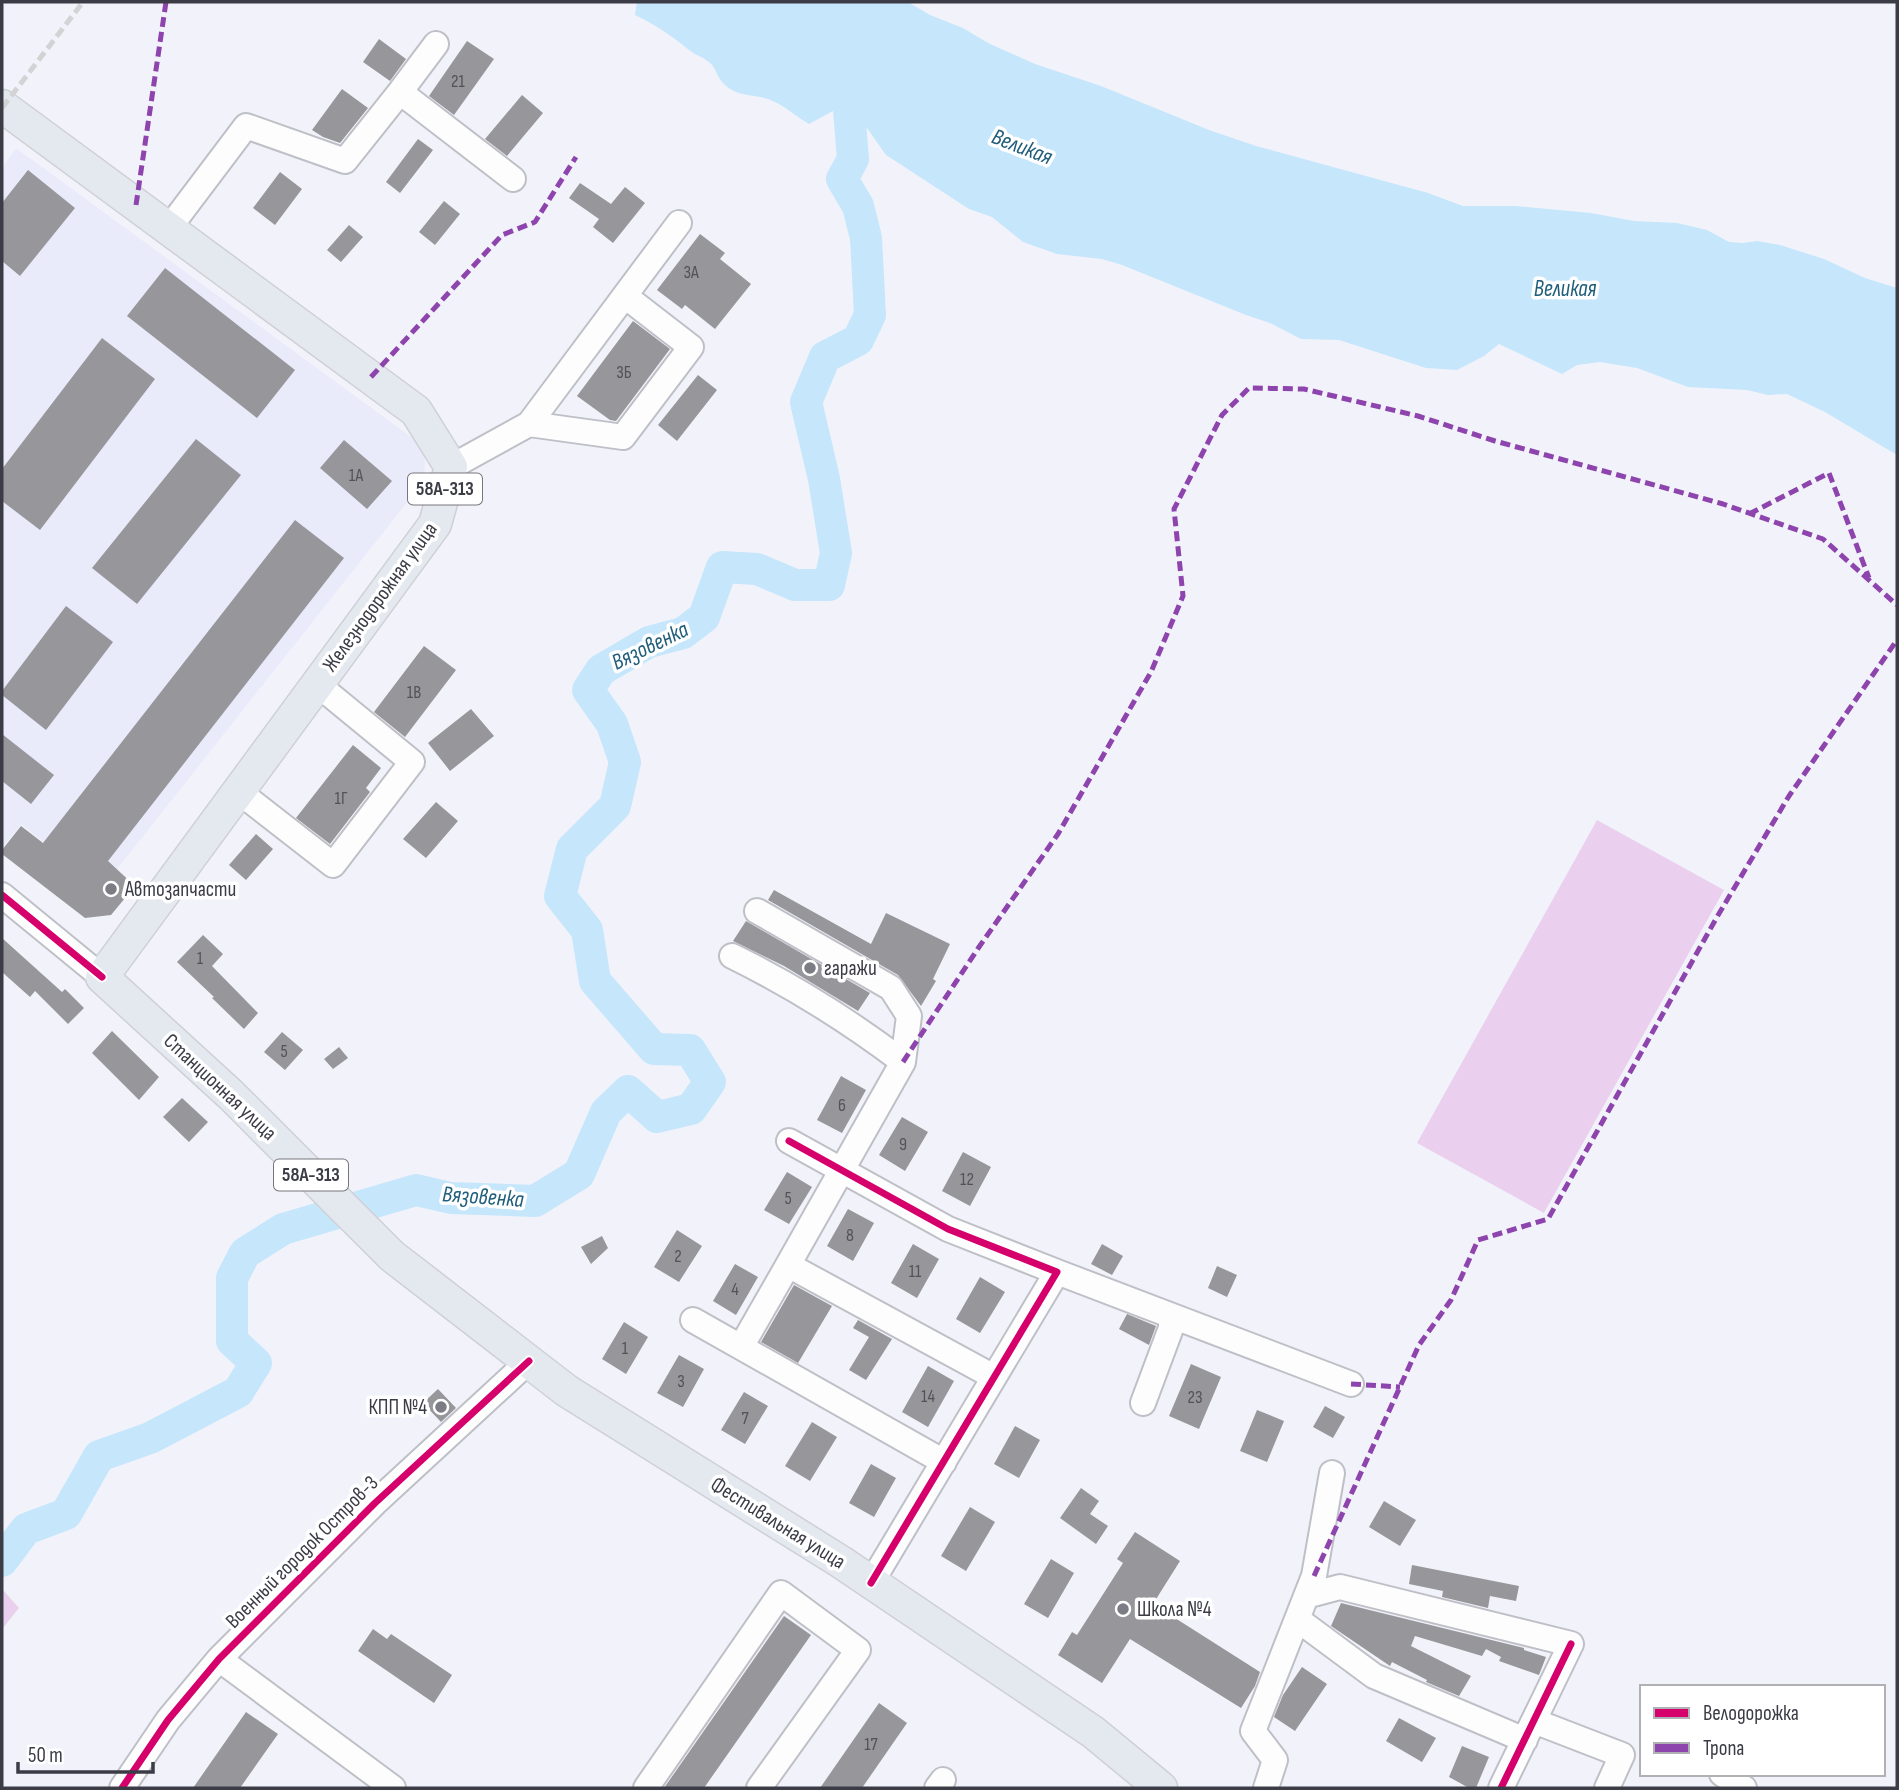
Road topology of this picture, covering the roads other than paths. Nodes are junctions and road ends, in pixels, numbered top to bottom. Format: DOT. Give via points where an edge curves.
graph roads {
  1 [pos="436,44"];
  2 [pos="400,92"];
  3 [pos="4,108"];
  4 [pos="513,179"];
  5 [pos="679,223"];
  6 [pos="169,229"];
  7 [pos="625,296"];
  8 [pos="529,424"];
  9 [pos="451,467"];
  10 [pos="317,684"];
  11 [pos="238,791"];
  12 [pos="2,895"];
  13 [pos="757,911"];
  14 [pos="732,956"];
  15 [pos="102,977"];
  16 [pos="903,1062"];
  17 [pos="789,1141"];
  18 [pos="842,1169"];
  19 [pos="788,1265"];
  20 [pos="1057,1272"];
  21 [pos="1171,1316"];
  22 [pos="694,1320"];
  23 [pos="741,1347"];
  24 [pos="529,1362"];
  25 [pos="994,1377"];
  26 [pos="1351,1384"];
  27 [pos="1143,1403"];
  28 [pos="944,1462"];
  29 [pos="1332,1473"];
  30 [pos="871,1583"];
  31 [pos="1301,1607"];
  32 [pos="219,1658"];
  33 [pos="1529,1730"];
  34 [pos="1632,1758"];
  35 [pos="1725,1776"];
  36 [pos="122,1788"];
  37 [pos="393,1788"];
  38 [pos="646,1788"];
  39 [pos="759,1788"];
  40 [pos="1161,1788"];
  41 [pos="1266,1788"];
  42 [pos="1501,1788"];
  43 [pos="1607,1788"];
  44 [pos="1744,1788"];
  1 -- 2 [label="street"];
  2 -- 4 [label="street"];
  2 -- 6 [label="street" via="345,161 246,126"];
  3 -- 6 [label="main road, 58А-313"];
  5 -- 7 [label="street"];
  6 -- 9 [label="main road, 58А-313" via="416,411"];
  7 -- 8 [label="street"];
  7 -- 8 [label="street" via="691,347 623,437"];
  8 -- 9 [label="street"];
  9 -- 10 [label="main road, Железнодорожная улица / 58А-313" via="435,524"];
  10 -- 11 [label="main road, Железнодорожная улица / 58А-313"];
  10 -- 11 [label="street" via="412,762 333,865"];
  11 -- 15 [label="main road, Железнодорожная улица / 58А-313"];
  12 -- 15 [label="street"];
  13 -- 16 [label="street" via="891,988 909,1016"];
  14 -- 16 [label="street" via="810,997"];
  15 -- 24 [label="main road, Станционная улица / 58А-313" via="231,1095 392,1256"];
  16 -- 18 [label="street"];
  17 -- 18 [label="street"];
  18 -- 19 [label="street"];
  18 -- 20 [label="street" via="948,1229"];
  19 -- 23 [label="street"];
  19 -- 25 [label="street"];
  20 -- 21 [label="street"];
  20 -- 25 [label="street"];
  21 -- 26 [label="street"];
  21 -- 27 [label="street" via="1171,1328"];
  22 -- 23 [label="street"];
  23 -- 28 [label="street"];
  24 -- 30 [label="main road, Фестивальная улица / 58А-313"];
  24 -- 32 [label="street, Военный городок Остров-3" via="375,1503"];
  25 -- 28 [label="street"];
  28 -- 30 [label="street"];
  29 -- 31 [label="street" via="1314,1576"];
  30 -- 40 [label="main road, Фестивальная улица / 58А-313" via="1093,1732"];
  31 -- 33 [label="street" via="1374,1676"];
  31 -- 33 [label="street" via="1340,1587 1571,1644"];
  31 -- 41 [label="street" via="1252,1731 1275,1760"];
  32 -- 36 [label="street, Военный городок Остров-3" via="168,1720"];
  32 -- 37 [label="street"];
  33 -- 34 [label="street"];
  33 -- 42 [label="street"];
  34 -- 43 [label="street"];
  35 -- 44 [label="street"];
  38 -- 39 [label="street" via="781,1593 858,1650"];
}
